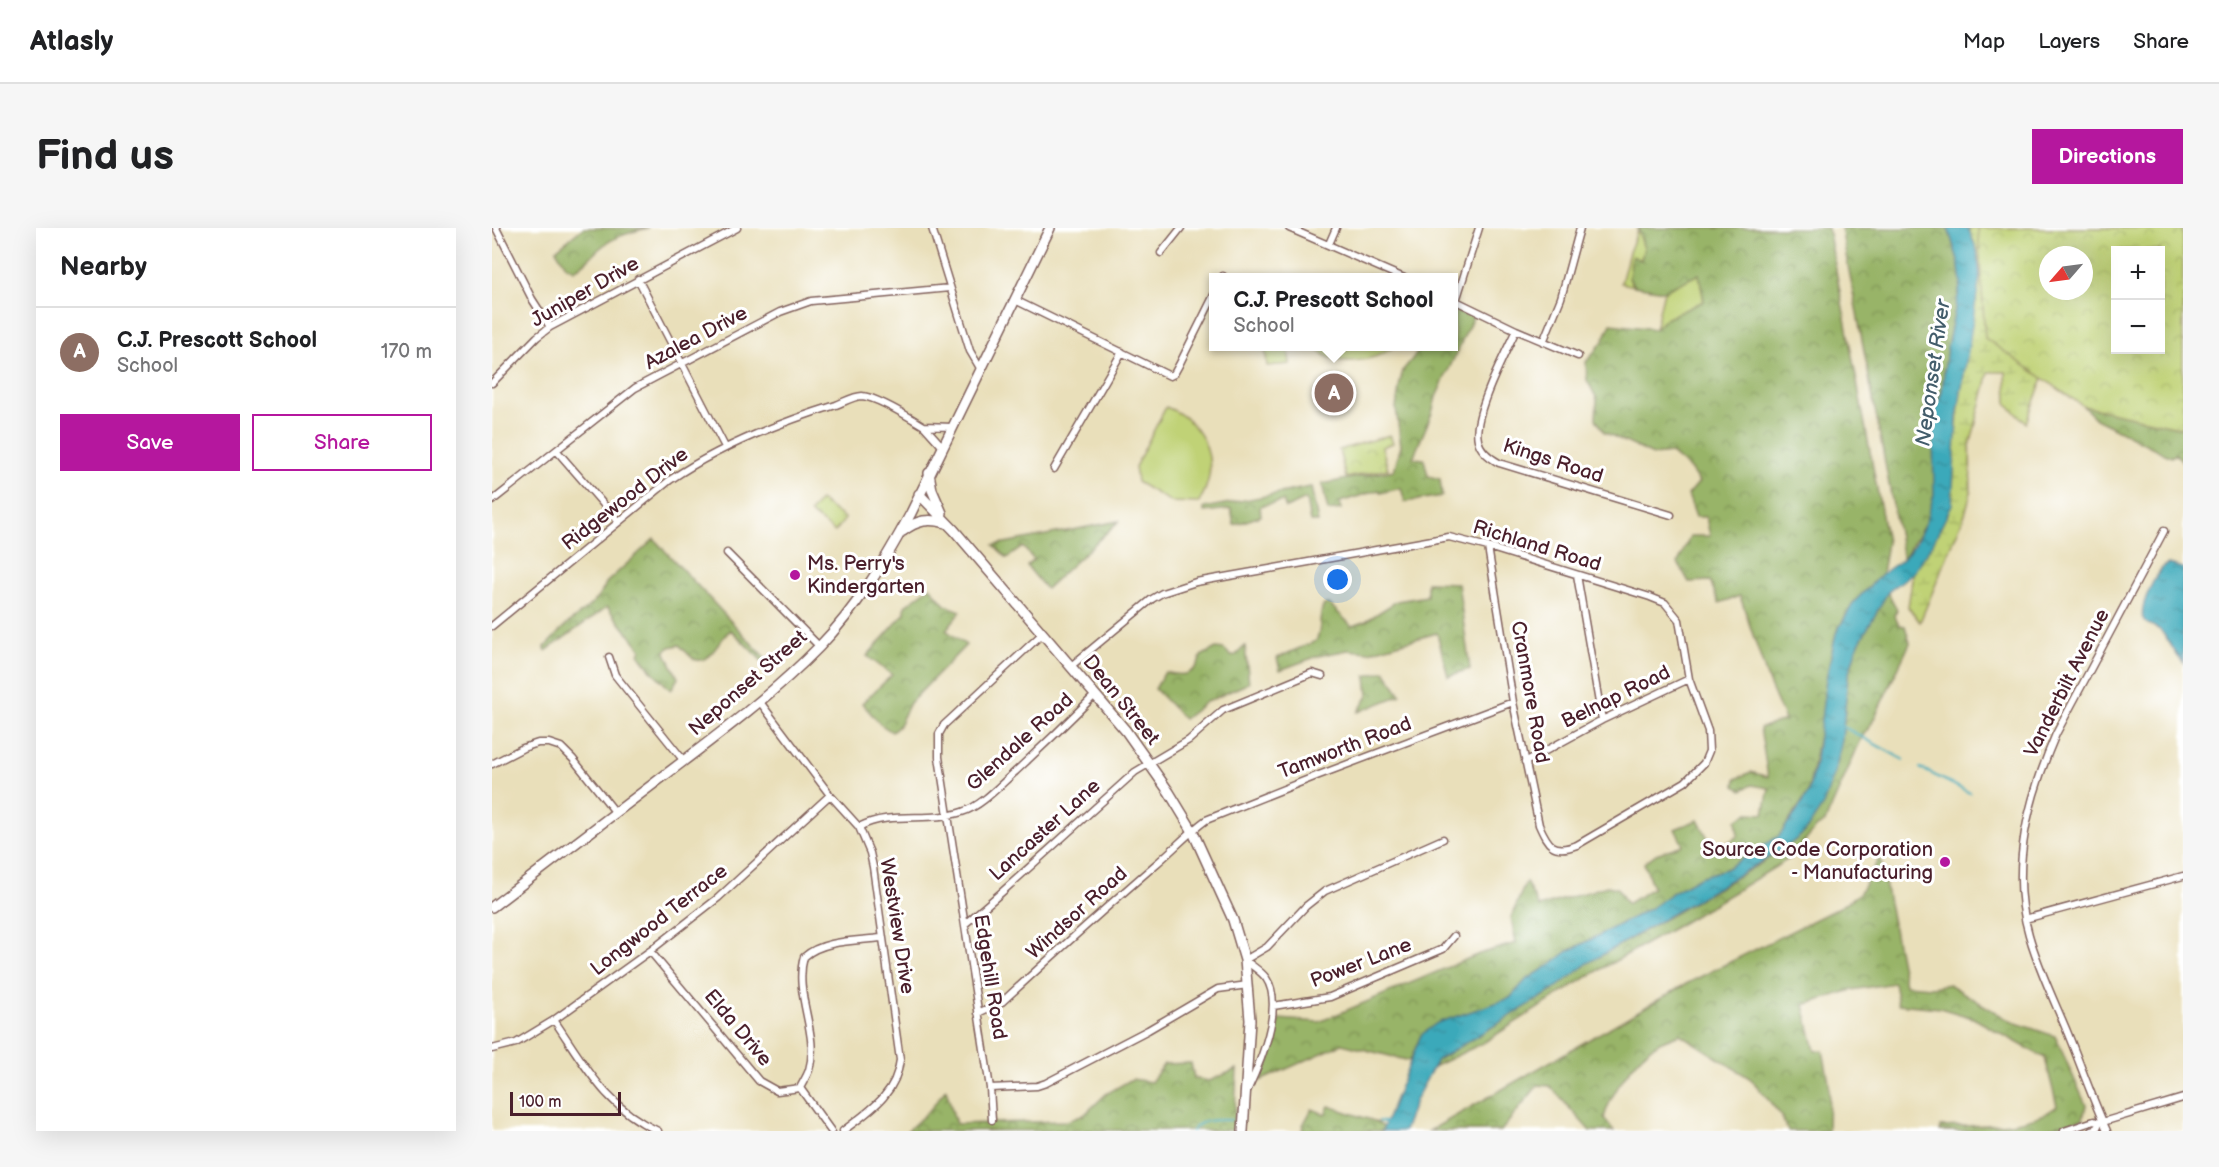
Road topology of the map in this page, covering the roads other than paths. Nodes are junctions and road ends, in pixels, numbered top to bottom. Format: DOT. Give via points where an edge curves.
graph roads {
  1 [pos="496,228"];
  2 [pos="737,228"];
  3 [pos="932,228"];
  4 [pos="1050,228"];
  5 [pos="1181,228"];
  6 [pos="1289,228"];
  7 [pos="1336,228"];
  8 [pos="1479,228"];
  9 [pos="1580,228"];
  10 [pos="1329,244"];
  11 [pos="1161,253"];
  12 [pos="1393,273"];
  13 [pos="638,279"];
  14 [pos="950,288"];
  15 [pos="1458,292"];
  16 [pos="1015,300"];
  17 [pos="1458,302"];
  18 [pos="1209,305"];
  19 [pos="550,327"];
  20 [pos="1516,330"];
  21 [pos="1543,342"];
  22 [pos="1122,352"];
  23 [pos="1578,356"];
  24 [pos="681,364"];
  25 [pos="980,368"];
  26 [pos="492,383"];
  27 [pos="924,426"];
  28 [pos="952,427"];
  29 [pos="942,446"];
  30 [pos="725,447"];
  31 [pos="557,451"];
  32 [pos="1054,470"];
  33 [pos="929,473"];
  34 [pos="919,494"];
  35 [pos="492,501"];
  36 [pos="1671,515"];
  37 [pos="618,521"];
  38 [pos="948,524"];
  39 [pos="2164,531"];
  40 [pos="900,533"];
  41 [pos="1488,547"];
  42 [pos="727,553"];
  43 [pos="1577,575"];
  44 [pos="492,626"];
  45 [pos="1042,634"];
  46 [pos="819,646"];
  47 [pos="609,657"];
  48 [pos="1071,666"];
  49 [pos="1322,676"];
  50 [pos="1689,680"];
  51 [pos="1095,695"];
  52 [pos="760,702"];
  53 [pos="1513,702"];
  54 [pos="1602,720"];
  55 [pos="684,761"];
  56 [pos="1525,762"];
  57 [pos="1149,763"];
  58 [pos="492,764"];
  59 [pos="830,795"];
  60 [pos="615,813"];
  61 [pos="949,815"];
  62 [pos="858,827"];
  63 [pos="1192,830"];
  64 [pos="1443,839"];
  65 [pos="1547,841"];
  66 [pos="2183,876"];
  67 [pos="492,907"];
  68 [pos="2025,919"];
  69 [pos="964,924"];
  70 [pos="1454,936"];
  71 [pos="881,938"];
  72 [pos="650,951"];
  73 [pos="1245,960"];
  74 [pos="1248,985"];
  75 [pos="1273,1006"];
  76 [pos="978,1013"];
  77 [pos="554,1020"];
  78 [pos="492,1049"];
  79 [pos="800,1088"];
  80 [pos="990,1088"];
  81 [pos="1245,1095"];
  82 [pos="2183,1098"];
  83 [pos="992,1120"];
  84 [pos="2101,1122"];
  85 [pos="658,1131"];
  86 [pos="831,1131"];
  87 [pos="843,1131"];
  88 [pos="1243,1131"];
  89 [pos="2064,1131"];
  90 [pos="2092,1131"];
  91 [pos="2107,1131"];
  1 -- 19 [label="street"];
  2 -- 13 [label="street, Juniper Drive"];
  3 -- 14 [label="street"];
  4 -- 16 [label="main road, Neponset Street"];
  5 -- 11 [label="street"];
  6 -- 10 [label="street"];
  7 -- 10 [label="street"];
  8 -- 15 [label="street"];
  9 -- 21 [label="street" via="1561,298"];
  10 -- 12 [label="street"];
  13 -- 19 [label="street, Juniper Drive"];
  13 -- 24 [label="street"];
  14 -- 24 [label="street, Azalea Drive" via="798,304"];
  14 -- 25 [label="street" via="970,351"];
  16 -- 22 [label="street"];
  16 -- 25 [label="main road, Neponset Street"];
  17 -- 20 [label="street"];
  18 -- 22 [label="street" via="1174,374 1170,376"];
  19 -- 26 [label="street, Juniper Drive"];
  20 -- 21 [label="street"];
  20 -- 36 [label="street, Kings Road" via="1477,424 1479,445 1489,458"];
  21 -- 23 [label="street"];
  22 -- 32 [label="street"];
  24 -- 30 [label="street"];
  24 -- 31 [label="street, Azalea Drive" via="629,393"];
  25 -- 28 [label="main road, Neponset Street"];
  27 -- 28 [label="street, Ridgewood Drive"];
  27 -- 29 [label="street, Ridgewood Drive"];
  27 -- 30 [label="street, Ridgewood Drive" via="862,396"];
  28 -- 29 [label="main road, Neponset Street"];
  29 -- 33 [label="main road, Neponset Street"];
  30 -- 37 [label="street, Ridgewood Drive" via="684,471"];
  31 -- 35 [label="street, Azalea Drive"];
  31 -- 37 [label="street"];
  33 -- 34 [label="main road, Neponset Street"];
  33 -- 38 [label="main road" via="932,490"];
  34 -- 38 [label="main road, Dean Street"];
  34 -- 40 [label="main road, Neponset Street"];
  37 -- 44 [label="street, Ridgewood Drive"];
  38 -- 40 [label="main road" via="923,520"];
  38 -- 45 [label="main road, Dean Street"];
  39 -- 68 [label="street, Vanderbilt Avenue" via="2042,766 2023,845"];
  40 -- 46 [label="main road, Neponset Street" via="867,586"];
  41 -- 43 [label="street, Richland Road"];
  41 -- 48 [label="street, Richland Road" via="1449,537 1196,582 1152,599"];
  41 -- 53 [label="street, Cranmore Road"];
  42 -- 46 [label="street"];
  43 -- 50 [label="street, Richland Road" via="1665,603 1679,620"];
  43 -- 54 [label="street"];
  45 -- 48 [label="main road, Dean Street"];
  45 -- 61 [label="street, Edgehill Road" via="939,734"];
  46 -- 52 [label="main road, Neponset Street"];
  47 -- 55 [label="street" via="615,675"];
  48 -- 51 [label="main road, Dean Street"];
  49 -- 57 [label="street, Lancaster Lane" via="1312,673 1223,710 1189,740"];
  50 -- 54 [label="street, Belnap Road"];
  50 -- 65 [label="street, Richland Road" via="1710,741 1704,763 1696,773 1576,845 1564,850"];
  51 -- 57 [label="main road, Dean Street"];
  51 -- 61 [label="street, Glendale Road" via="997,788 969,809"];
  52 -- 55 [label="main road, Neponset Street"];
  52 -- 59 [label="street, Westview Drive"];
  53 -- 56 [label="street, Cranmore Road"];
  53 -- 63 [label="street, Tamworth Road" via="1248,802"];
  54 -- 56 [label="street, Belnap Road"];
  55 -- 60 [label="main road, Neponset Street"];
  56 -- 65 [label="street, Cranmore Road" via="1539,825"];
  57 -- 63 [label="main road, Dean Street"];
  57 -- 69 [label="street, Lancaster Lane"];
  58 -- 60 [label="street" via="538,743 561,747"];
  59 -- 62 [label="street, Westview Drive"];
  59 -- 72 [label="street, Longwood Terrace" via="718,898"];
  60 -- 67 [label="main road, Neponset Street"];
  61 -- 62 [label="street, Glendale Road" via="885,818"];
  61 -- 69 [label="street, Edgehill Road"];
  62 -- 71 [label="street, Westview Drive" via="873,867"];
  63 -- 73 [label="main road, Dean Street" via="1233,920"];
  63 -- 76 [label="street, Windsor Road" via="1002,1002"];
  64 -- 73 [label="street" via="1325,891 1267,947"];
  66 -- 68 [label="street"];
  68 -- 84 [label="street, Vanderbilt Avenue"];
  69 -- 76 [label="street, Edgehill Road"];
  70 -- 75 [label="street, Power Lane" via="1443,949 1330,997"];
  71 -- 79 [label="street" via="822,947 804,957 802,979 812,1054"];
  71 -- 87 [label="street, Westview Drive" via="899,1068 890,1091 878,1105"];
  72 -- 77 [label="street, Longwood Terrace"];
  72 -- 79 [label="street, Elda Drive" via="759,1081 777,1091"];
  73 -- 74 [label="main road, Dean Street"];
  73 -- 75 [label="street, Dean Street" via="1266,978"];
  74 -- 80 [label="street" via="1218,989 1046,1083"];
  74 -- 81 [label="main road, Dean Street"];
  75 -- 81 [label="street, Dean Street" via="1264,1055"];
  76 -- 80 [label="street, Edgehill Road"];
  77 -- 78 [label="street, Longwood Terrace" via="516,1043"];
  77 -- 85 [label="street" via="614,1104"];
  79 -- 86 [label="street"];
  80 -- 83 [label="street, Edgehill Road"];
  81 -- 88 [label="main road, Dean Street"];
  82 -- 84 [label="street"];
  84 -- 89 [label="street"];
  84 -- 90 [label="street"];
  84 -- 91 [label="street, Vanderbilt Avenue"];
}
